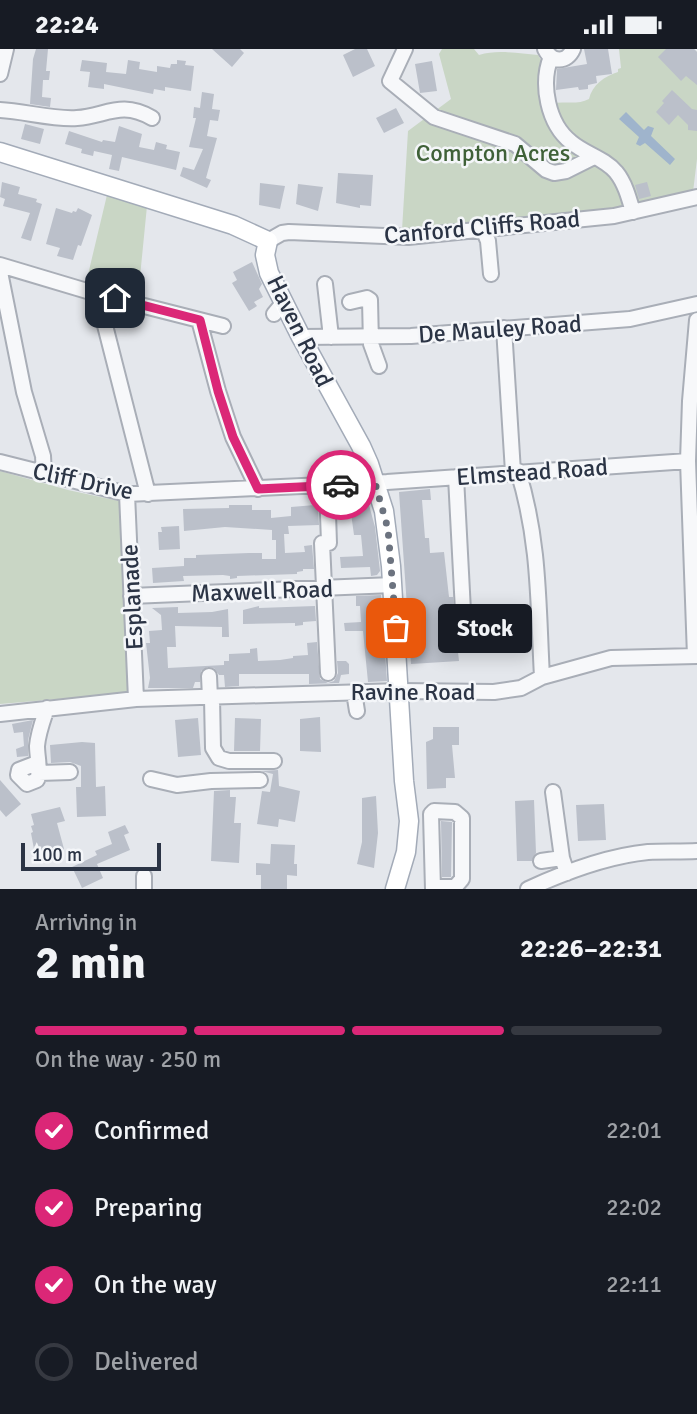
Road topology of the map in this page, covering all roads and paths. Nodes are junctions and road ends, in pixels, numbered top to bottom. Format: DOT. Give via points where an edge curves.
graph roads {
  1 [pos="6,49"];
  2 [pos="405,49"];
  3 [pos="573,49"];
  4 [pos="548,53"];
  5 [pos="0,74"];
  6 [pos="0,110"];
  7 [pos="152,118"];
  8 [pos="0,152"];
  9 [pos="594,157"];
  10 [pos="697,197"];
  11 [pos="634,212"];
  12 [pos="483,229"];
  13 [pos="268,241"];
  14 [pos="0,265"];
  15 [pos="0,272"];
  16 [pos="491,274"];
  17 [pos="325,284"];
  18 [pos="97,294"];
  19 [pos="350,302"];
  20 [pos="697,304"];
  21 [pos="200,320"];
  22 [pos="697,320"];
  23 [pos="223,326"];
  24 [pos="504,328"];
  25 [pos="301,337"];
  26 [pos="331,337"];
  27 [pos="371,337"];
  28 [pos="379,366"];
  29 [pos="688,461"];
  30 [pos="0,462"];
  31 [pos="516,472"];
  32 [pos="44,474"];
  33 [pos="456,477"];
  34 [pos="375,483"];
  35 [pos="327,485"];
  36 [pos="258,489"];
  37 [pos="148,493"];
  38 [pos="127,494"];
  39 [pos="393,585"];
  40 [pos="325,588"];
  41 [pos="131,596"];
  42 [pos="463,611"];
  43 [pos="694,659"];
  44 [pos="209,676"];
  45 [pos="542,677"];
  46 [pos="328,683"];
  47 [pos="400,691"];
  48 [pos="354,692"];
  49 [pos="211,698"];
  50 [pos="132,701"];
  51 [pos="47,708"];
  52 [pos="357,711"];
  53 [pos="0,714"];
  54 [pos="274,761"];
  55 [pos="70,772"];
  56 [pos="151,779"];
  57 [pos="260,780"];
  58 [pos="553,792"];
  59 [pos="697,851"];
  60 [pos="562,857"];
  61 [pos="541,861"];
  62 [pos="567,873"];
  63 [pos="549,884"];
  64 [pos="433,888"];
  65 [pos="395,889"];
  66 [pos="528,889"];
  1 -- 5 [label="street"];
  2 -- 9 [label="street" via="384,84 434,117 515,143 546,170 559,174"];
  3 -- 4 [label="street" via="564,59"];
  4 -- 9 [label="street" via="546,75 553,117 570,142"];
  6 -- 7 [label="street" via="79,118 123,110"];
  8 -- 13 [label="main road, Haven Road" via="233,225"];
  9 -- 11 [label="street" via="613,169"];
  10 -- 11 [label="street, Canford Cliffs Road"];
  11 -- 12 [label="street, Canford Cliffs Road"];
  12 -- 13 [label="street, Canford Cliffs Road" via="408,237 289,232"];
  12 -- 16 [label="street"];
  13 -- 25 [label="main road, Haven Road" via="265,255 279,308"];
  14 -- 18 [label="street"];
  15 -- 32 [label="street"];
  17 -- 26 [label="street"];
  18 -- 21 [label="street"];
  18 -- 37 [label="street"];
  19 -- 27 [label="street" via="370,300"];
  20 -- 24 [label="street, De Mauley Road" via="630,319"];
  21 -- 23 [label="street"];
  21 -- 36 [label="street" via="233,437"];
  22 -- 29 [label="street"];
  24 -- 27 [label="street, De Mauley Road"];
  24 -- 31 [label="street"];
  25 -- 26 [label="street, De Mauley Road"];
  25 -- 34 [label="main road, Haven Road" via="361,446"];
  26 -- 27 [label="street, De Mauley Road"];
  27 -- 28 [label="street"];
  29 -- 31 [label="street, Elmstead Road"];
  29 -- 43 [label="street"];
  30 -- 32 [label="street, Cliff Drive"];
  31 -- 33 [label="street, Elmstead Road"];
  31 -- 45 [label="street" via="536,548"];
  32 -- 38 [label="street, Cliff Drive"];
  33 -- 34 [label="street, Elmstead Road"];
  33 -- 42 [label="street"];
  34 -- 35 [label="street, Cliff Drive"];
  34 -- 39 [label="main road, Haven Road" via="388,529"];
  35 -- 36 [label="street, Cliff Drive"];
  35 -- 40 [label="street" via="329,543 322,543"];
  36 -- 37 [label="street, Cliff Drive"];
  37 -- 38 [label="street, Cliff Drive"];
  38 -- 41 [label="street, Esplanade"];
  39 -- 40 [label="street, Maxwell Road"];
  39 -- 47 [label="main road, Haven Road"];
  40 -- 41 [label="street, Maxwell Road"];
  40 -- 46 [label="street"];
  41 -- 50 [label="street, Esplanade"];
  43 -- 45 [label="street, Ravine Road" via="611,658"];
  44 -- 49 [label="street"];
  45 -- 47 [label="street, Ravine Road" via="521,688 494,692"];
  46 -- 48 [label="street, Ravine Road"];
  46 -- 49 [label="street, Ravine Road"];
  47 -- 48 [label="street, Ravine Road"];
  47 -- 65 [label="main road, Haven Road" via="409,836"];
  48 -- 52 [label="street"];
  49 -- 50 [label="street, Ravine Road"];
  49 -- 54 [label="street" via="213,748 219,758"];
  50 -- 51 [label="street, Ravine Road"];
  51 -- 53 [label="street, Ravine Road"];
  51 -- 55 [label="street" via="37,742 38,768"];
  56 -- 57 [label="street" via="177,785"];
  58 -- 60 [label="street"];
  59 -- 62 [label="street" via="621,856"];
  60 -- 61 [label="street"];
  60 -- 62 [label="street"];
  62 -- 63 [label="street"];
  63 -- 66 [label="street"];
  64 -- 64 [label="street" via="431,814 455,812 462,818 462,879 455,887"];
}
